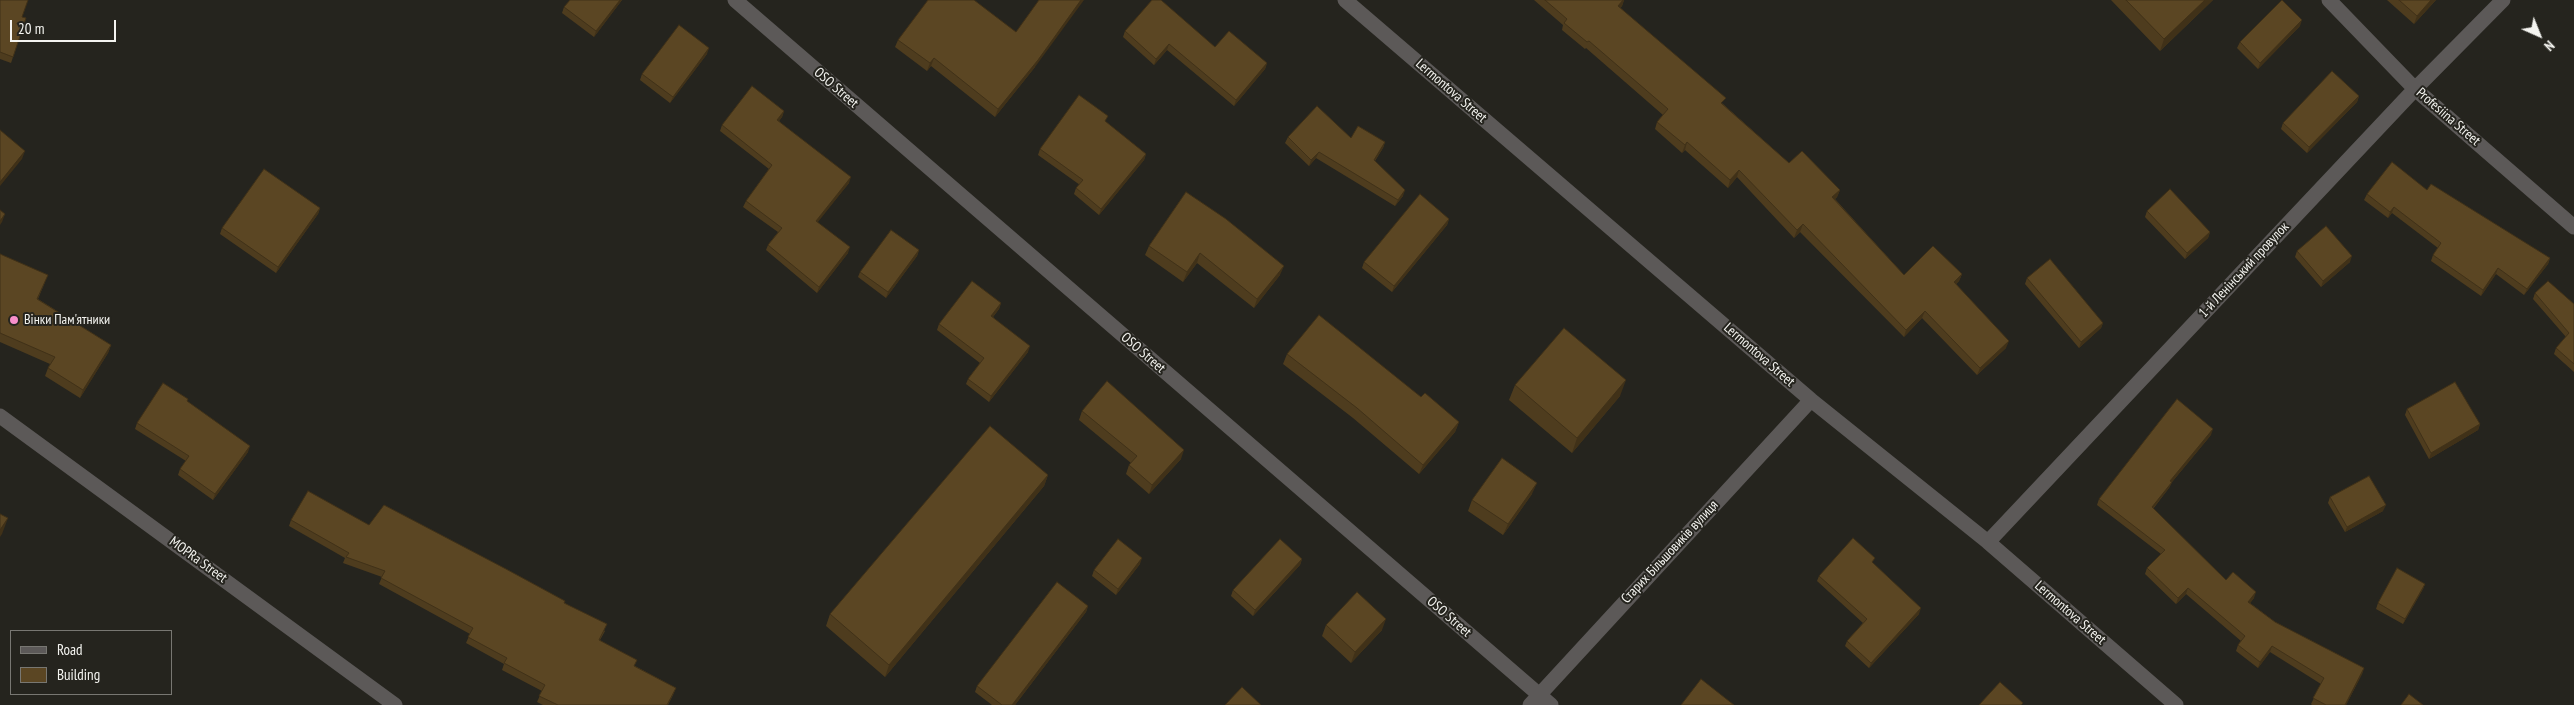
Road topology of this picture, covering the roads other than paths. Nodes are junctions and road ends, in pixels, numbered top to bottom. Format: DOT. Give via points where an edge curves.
graph roads {
  1 [pos="734,0"];
  2 [pos="1345,0"];
  3 [pos="2329,0"];
  4 [pos="2503,0"];
  5 [pos="2415,89"];
  6 [pos="2574,227"];
  7 [pos="1811,400"];
  8 [pos="0,416"];
  9 [pos="1988,542"];
  10 [pos="1534,700"];
  11 [pos="396,705"];
  12 [pos="1551,705"];
  13 [pos="2176,705"];
  1 -- 10 [label="street, OSO Street"];
  2 -- 7 [label="street, Lermontova Street"];
  3 -- 5 [label="street, Profesiina Street"];
  4 -- 5 [label="street, 1-й Ленінський провулок"];
  5 -- 6 [label="street, Profesiina Street"];
  5 -- 9 [label="street, 1-й Ленінський провулок"];
  7 -- 9 [label="street, Lermontova Street"];
  7 -- 10 [label="street, Старих Більшовиків вулиця"];
  8 -- 11 [label="street, MOPRa Street"];
  9 -- 13 [label="street, Lermontova Street"];
  10 -- 12 [label="street, OSO Street"];
}
